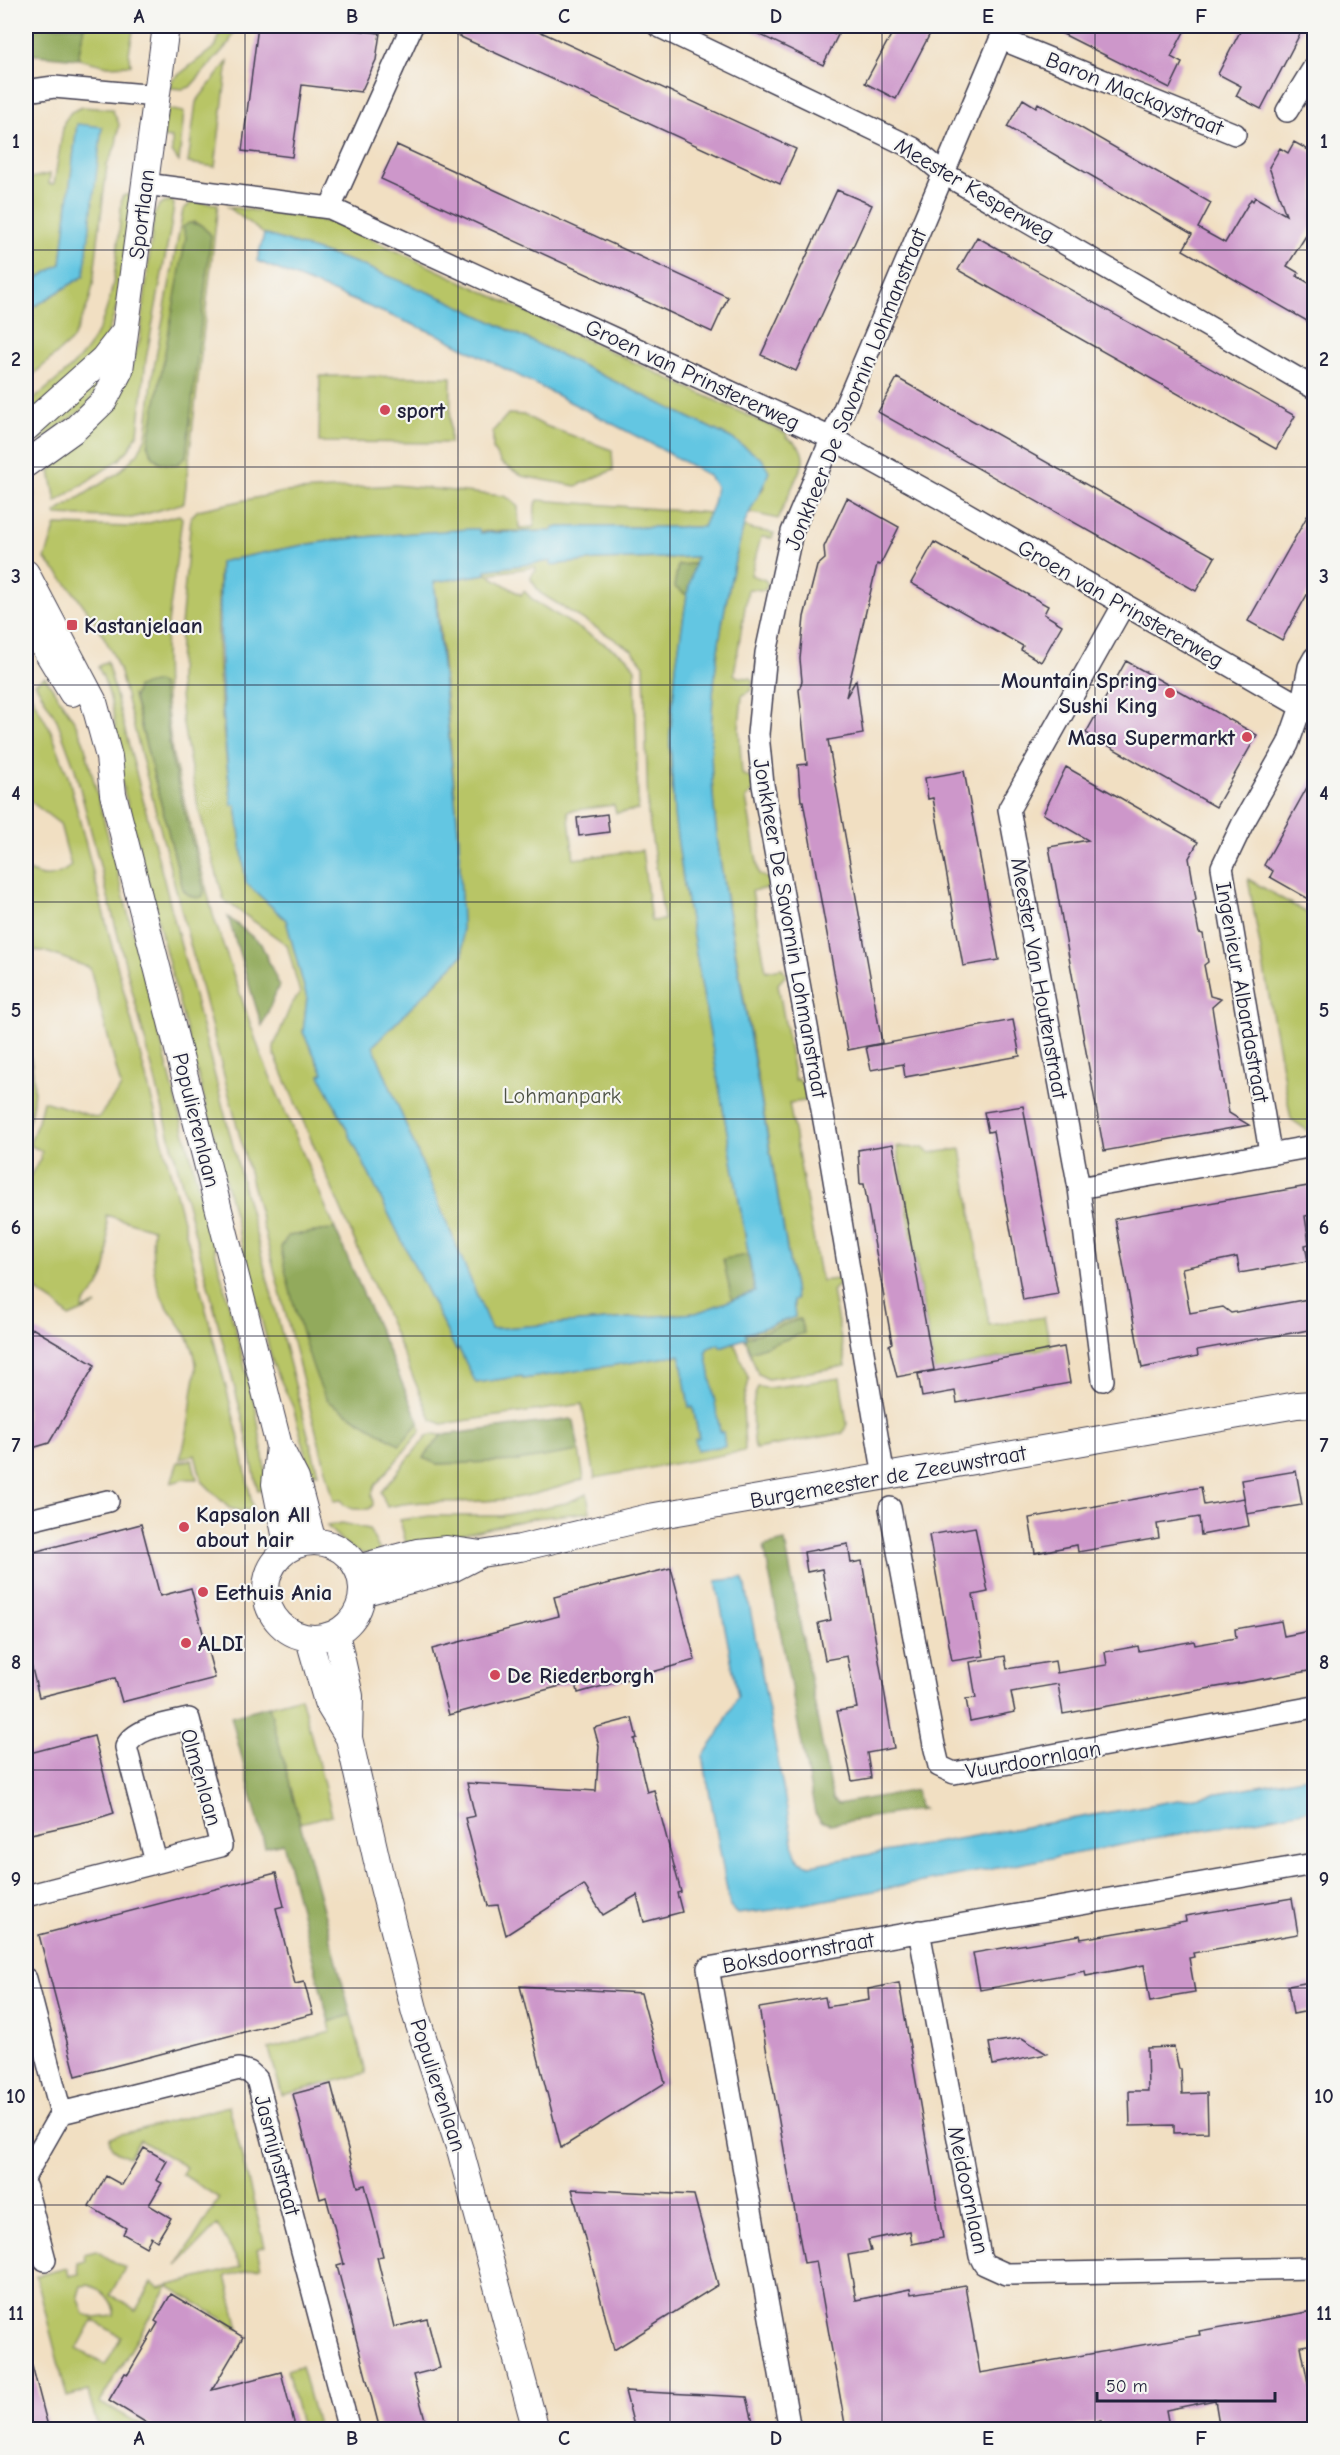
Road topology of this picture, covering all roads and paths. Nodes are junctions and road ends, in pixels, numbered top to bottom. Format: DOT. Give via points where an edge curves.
graph roads {
  1 [pos="166,26"];
  2 [pos="412,26"];
  3 [pos="658,26"];
  4 [pos="1004,32"];
  5 [pos="1314,67"];
  6 [pos="26,91"];
  7 [pos="157,96"];
  8 [pos="1287,111"];
  9 [pos="1235,134"];
  10 [pos="943,173"];
  11 [pos="145,184"];
  12 [pos="330,208"];
  13 [pos="124,332"];
  14 [pos="1314,388"];
  15 [pos="26,428"];
  16 [pos="831,438"];
  17 [pos="26,464"];
  18 [pos="26,573"];
  19 [pos="1124,604"];
  20 [pos="26,617"];
  21 [pos="1314,658"];
  22 [pos="1308,711"];
  23 [pos="114,794"];
  24 [pos="1314,1146"];
  25 [pos="1270,1152"];
  26 [pos="1079,1188"];
  27 [pos="1103,1380"];
  28 [pos="1309,1402"];
  29 [pos="279,1446"];
  30 [pos="884,1477"];
  31 [pos="108,1501"];
  32 [pos="890,1508"];
  33 [pos="26,1521"];
  34 [pos="312,1542"];
  35 [pos="288,1549"];
  36 [pos="481,1554"];
  37 [pos="357,1568"];
  38 [pos="362,1593"];
  39 [pos="336,1633"];
  40 [pos="309,1639"];
  41 [pos="1314,1707"];
  42 [pos="349,1738"];
  43 [pos="156,1862"];
  44 [pos="1314,1864"];
  45 [pos="26,1896"];
  46 [pos="919,1931"];
  47 [pos="26,1979"];
  48 [pos="61,2113"];
  49 [pos="26,2174"];
  50 [pos="26,2188"];
  51 [pos="45,2260"];
  52 [pos="1314,2268"];
  53 [pos="350,2430"];
  54 [pos="536,2430"];
  55 [pos="790,2430"];
  1 -- 7 [label="street, Sportlaan"];
  2 -- 12 [label="street"];
  3 -- 10 [label="street, Meester Kesperweg" via="913,148"];
  4 -- 9 [label="street, Baron Mackaystraat"];
  4 -- 10 [label="street, Jonkheer De Savornin Lohmanstraat"];
  5 -- 8 [label="street"];
  6 -- 7 [label="street" via="54,87"];
  7 -- 11 [label="street, Sportlaan"];
  10 -- 14 [label="street, Meester Kesperweg"];
  10 -- 16 [label="street, Jonkheer De Savornin Lohmanstraat"];
  11 -- 12 [label="street, Groen van Prinstererweg"];
  11 -- 13 [label="street, Sportlaan"];
  12 -- 16 [label="street, Groen van Prinstererweg"];
  13 -- 15 [label="street, Sportlaan" via="103,359"];
  13 -- 17 [label="street, Sportlaan" via="120,370 104,401 75,429"];
  16 -- 19 [label="street, Groen van Prinstererweg"];
  16 -- 30 [label="street, Jonkheer De Savornin Lohmanstraat" via="792,532 766,653 758,734 763,785"];
  18 -- 23 [label="street, Populierenlaan" via="94,702"];
  19 -- 22 [label="street, Groen van Prinstererweg"];
  19 -- 26 [label="street, Meester Van Houtenstraat" via="1009,809"];
  20 -- 23 [label="street, Populierenlaan" via="70,687"];
  21 -- 22 [label="street" via="1309,668"];
  22 -- 25 [label="street, Ingenieur Albardastraat" via="1222,867"];
  23 -- 29 [label="street, Populierenlaan"];
  24 -- 25 [label="street"];
  25 -- 26 [label="street"];
  26 -- 27 [label="street, Meester Van Houtenstraat"];
  28 -- 30 [label="street, Burgemeester de Zeeuwstraat"];
  29 -- 34 [label="street, Populierenlaan" via="296,1479"];
  29 -- 35 [label="street, Populierenlaan" via="275,1484"];
  30 -- 36 [label="street, Burgemeester de Zeeuwstraat" via="649,1517"];
  31 -- 33 [label="street"];
  32 -- 41 [label="street, Vuurdoornlaan" via="939,1766 954,1773"];
  34 -- 35 [label="street"];
  34 -- 37 [label="street" via="338,1548"];
  35 -- 40 [label="street" via="270,1569 265,1595 268,1608 284,1629"];
  36 -- 37 [label="street, Burgemeester de Zeeuwstraat" via="447,1549 417,1552"];
  36 -- 38 [label="street, Burgemeester de Zeeuwstraat" via="452,1569"];
  37 -- 38 [label="street"];
  38 -- 39 [label="street" via="354,1617"];
  39 -- 40 [label="street"];
  39 -- 42 [label="street, Populierenlaan" via="350,1696"];
  40 -- 42 [label="street, Populierenlaan" via="327,1702"];
  42 -- 54 [label="street, Populierenlaan" via="415,2013 461,2152"];
  43 -- 43 [label="street, Olmenlaan" via="221,1846 189,1719 140,1733 126,1747"];
  43 -- 45 [label="street, Olmenlaan"];
  44 -- 46 [label="street, Boksdoornstraat"];
  46 -- 52 [label="street, Meidoornlaan" via="984,2264 1006,2274"];
  46 -- 55 [label="street, Boksdoornstraat" via="708,1968"];
  47 -- 48 [label="street"];
  48 -- 49 [label="street"];
  48 -- 53 [label="street, Jasmijnstraat" via="238,2069 257,2079"];
  50 -- 51 [label="street"];
}
